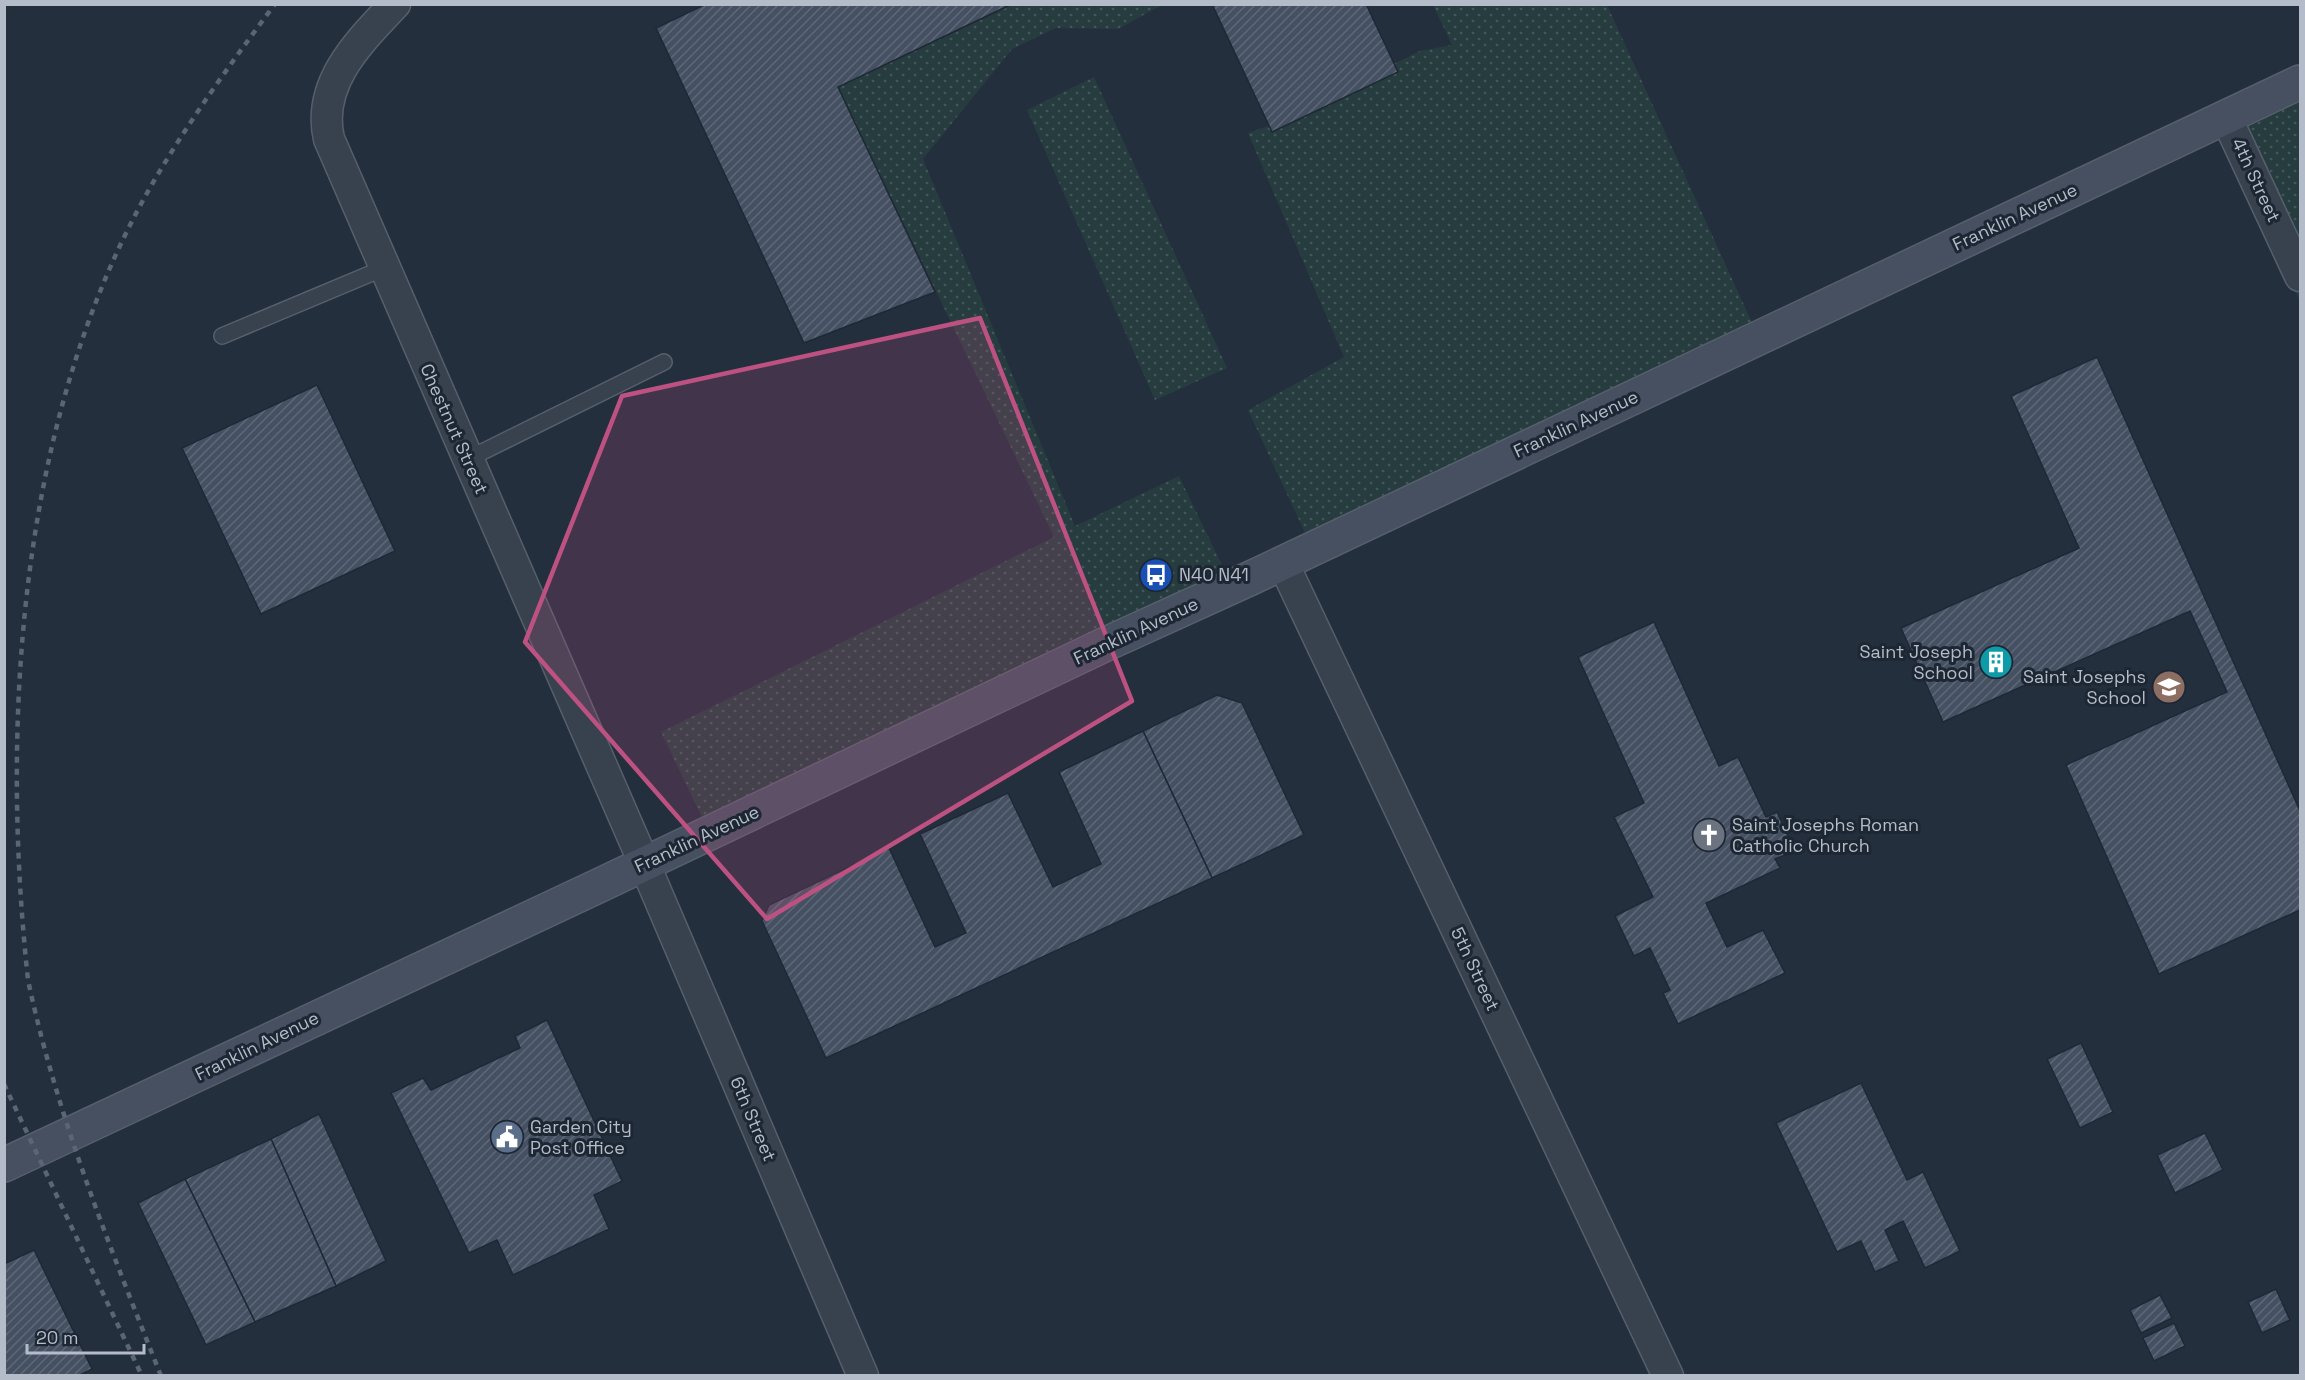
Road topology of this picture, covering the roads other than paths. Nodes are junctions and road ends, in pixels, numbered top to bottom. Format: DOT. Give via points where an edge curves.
graph roads {
  1 [pos="395,4"];
  2 [pos="2301,82"];
  3 [pos="2226,117"];
  4 [pos="384,268"];
  5 [pos="2301,276"];
  6 [pos="222,336"];
  7 [pos="664,362"];
  8 [pos="468,459"];
  9 [pos="1283,563"];
  10 [pos="644,863"];
  11 [pos="4,1165"];
  12 [pos="863,1376"];
  13 [pos="1668,1376"];
  1 -- 4 [label="street, Chestnut Street" via="349,56 333,85 326,110 329,139"];
  2 -- 3 [label="main road, Franklin Avenue"];
  3 -- 5 [label="street, 4th Street"];
  3 -- 9 [label="main road, Franklin Avenue"];
  4 -- 6 [label="lane"];
  4 -- 8 [label="street, Chestnut Street"];
  7 -- 8 [label="lane"];
  8 -- 10 [label="street, Chestnut Street"];
  9 -- 10 [label="main road, Franklin Avenue"];
  9 -- 13 [label="street, 5th Street"];
  10 -- 11 [label="main road, Franklin Avenue"];
  10 -- 12 [label="street, 6th Street"];
}
